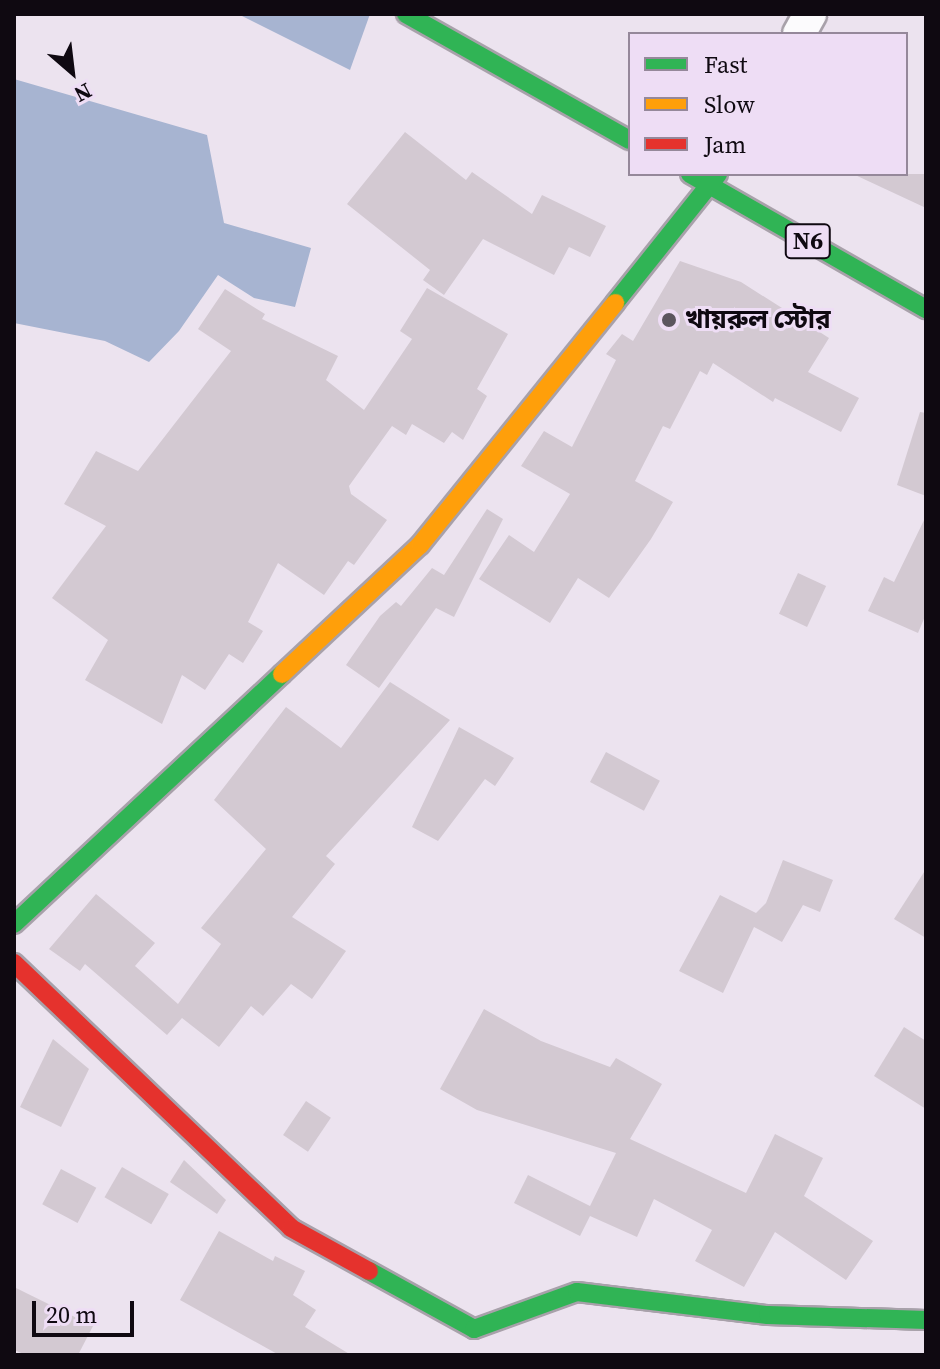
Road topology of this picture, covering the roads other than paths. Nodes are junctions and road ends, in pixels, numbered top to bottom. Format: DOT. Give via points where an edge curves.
graph roads {
  1 [pos="406,14"];
  2 [pos="810,14"];
  3 [pos="800,32"];
  4 [pos="628,139"];
  5 [pos="714,180"];
  6 [pos="926,309"];
  7 [pos="14,924"];
  8 [pos="14,963"];
  9 [pos="926,1320"];
  1 -- 4 [label="main road"];
  2 -- 3 [label="street"];
  5 -- 6 [label="main road, N6"];
  5 -- 7 [label="main road" via="420,545"];
  8 -- 9 [label="main road" via="291,1228 474,1329 577,1292 768,1315"];
}
